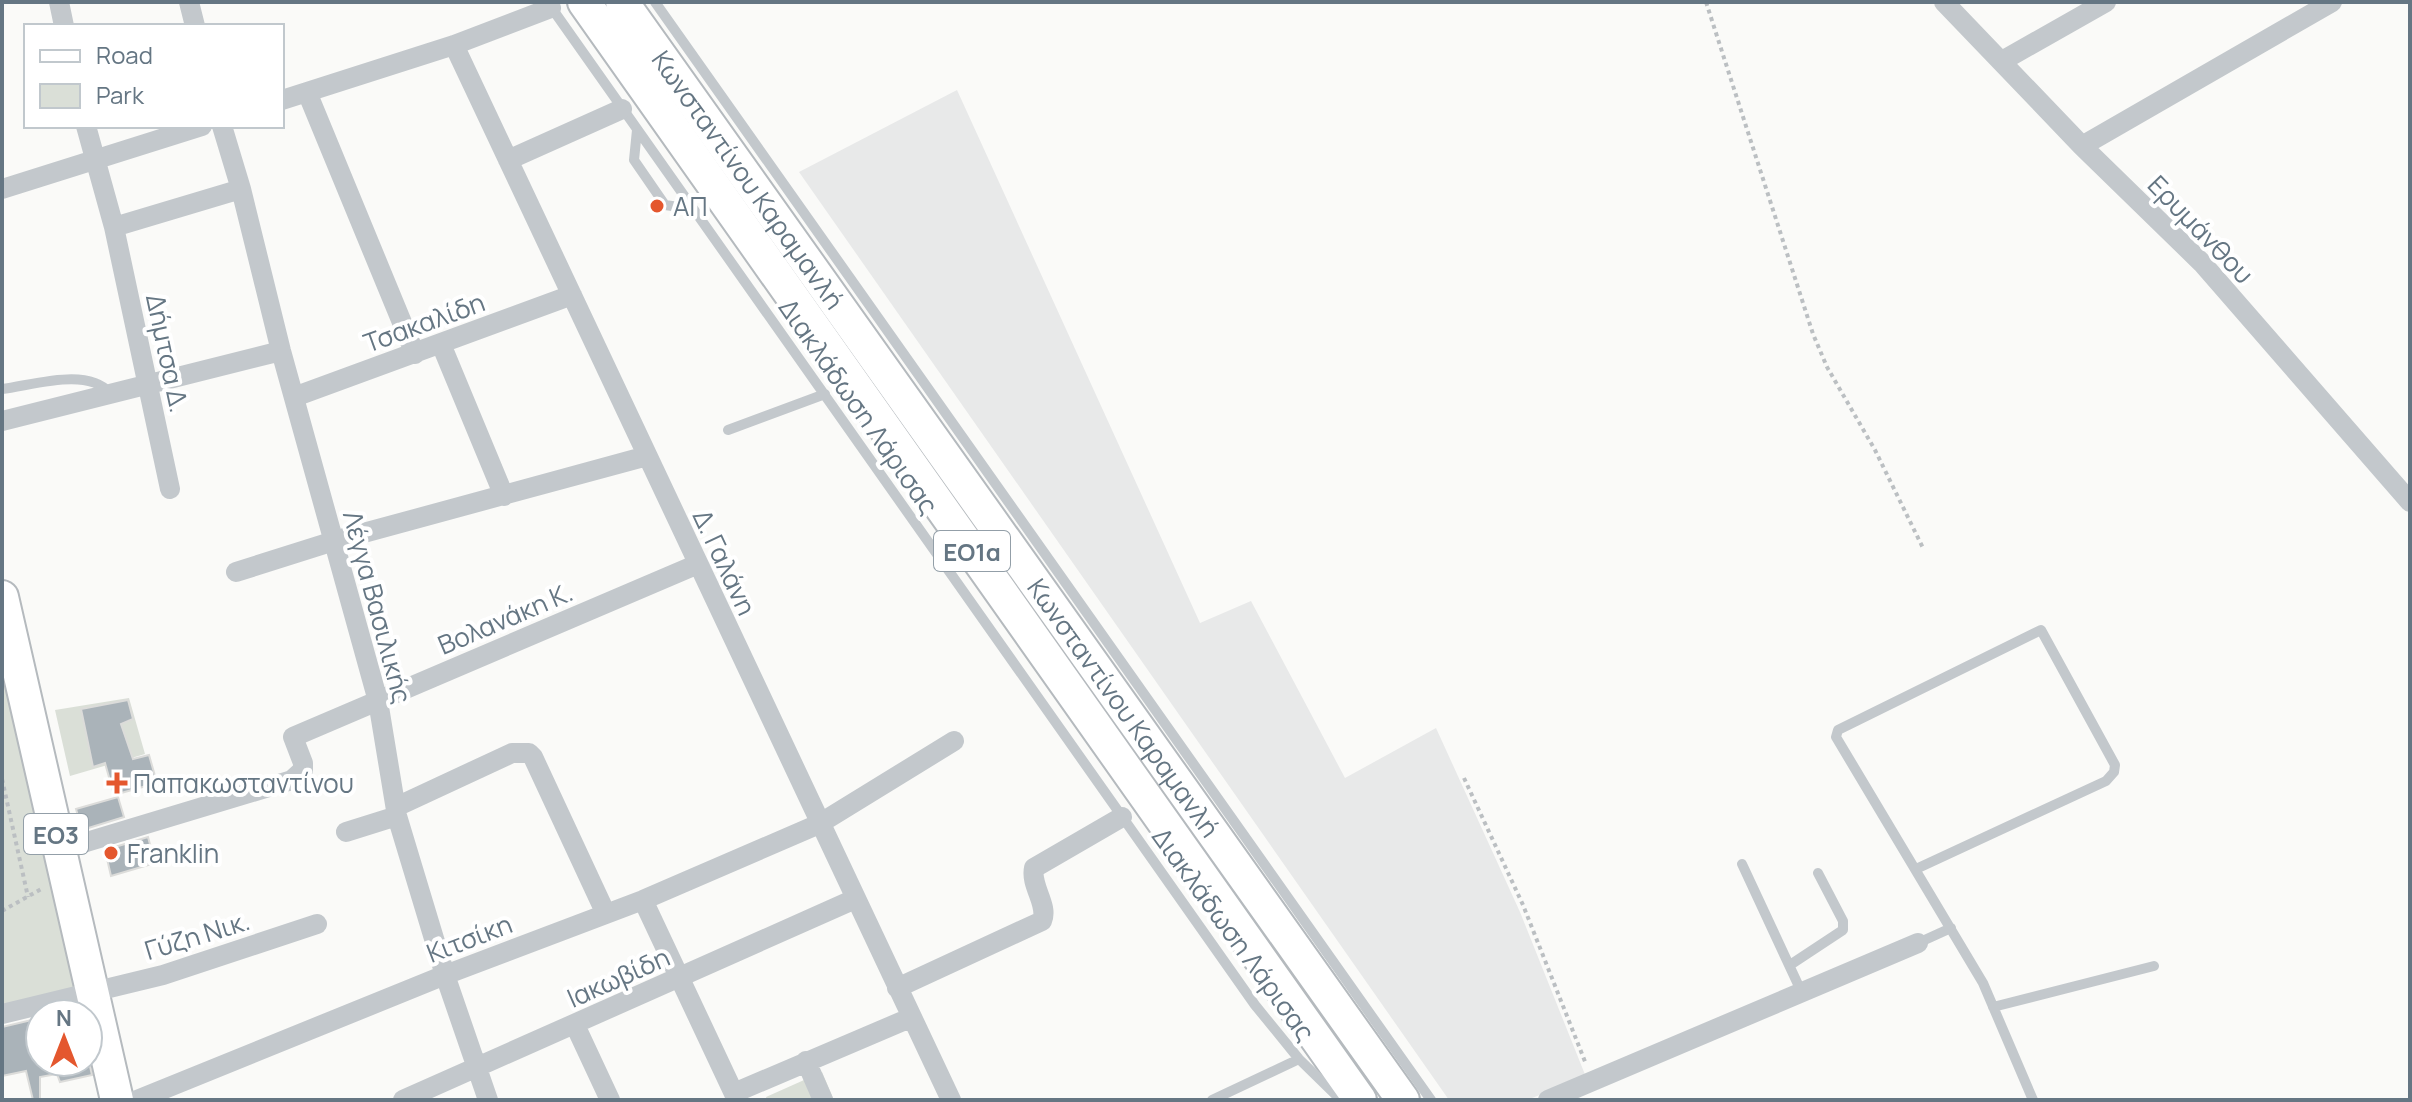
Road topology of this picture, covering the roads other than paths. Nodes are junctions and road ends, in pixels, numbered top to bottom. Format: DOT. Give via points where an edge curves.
graph roads {
  1 [pos="59,2"];
  2 [pos="189,2"];
  3 [pos="584,2"];
  4 [pos="622,2"];
  5 [pos="655,2"];
  6 [pos="1944,2"];
  7 [pos="2106,2"];
  8 [pos="2332,2"];
  9 [pos="549,5"];
  10 [pos="64,24"];
  11 [pos="194,24"];
  12 [pos="454,45"];
  13 [pos="2002,61"];
  14 [pos="307,92"];
  15 [pos="284,99"];
  16 [pos="622,109"];
  17 [pos="86,128"];
  18 [pos="196,128"];
  19 [pos="223,128"];
  20 [pos="637,130"];
  21 [pos="2082,146"];
  22 [pos="508,160"];
  23 [pos="94,161"];
  24 [pos="2,189"];
  25 [pos="241,189"];
  26 [pos="693,209"];
  27 [pos="114,227"];
  28 [pos="572,295"];
  29 [pos="441,344"];
  30 [pos="281,351"];
  31 [pos="415,354"];
  32 [pos="148,386"];
  33 [pos="2,389"];
  34 [pos="825,394"];
  35 [pos="112,395"];
  36 [pos="294,397"];
  37 [pos="2,421"];
  38 [pos="728,430"];
  39 [pos="647,456"];
  40 [pos="170,489"];
  41 [pos="504,496"];
  42 [pos="2410,502"];
  43 [pos="334,541"];
  44 [pos="698,564"];
  45 [pos="236,572"];
  46 [pos="2,597"];
  47 [pos="9,660"];
  48 [pos="378,701"];
  49 [pos="954,741"];
  50 [pos="397,811"];
  51 [pos="1122,817"];
  52 [pos="819,824"];
  53 [pos="346,832"];
  54 [pos="62,862"];
  55 [pos="1742,864"];
  56 [pos="1916,869"];
  57 [pos="1818,873"];
  58 [pos="855,899"];
  59 [pos="643,900"];
  60 [pos="606,914"];
  61 [pos="317,924"];
  62 [pos="1951,928"];
  63 [pos="1918,943"];
  64 [pos="1790,965"];
  65 [pos="2154,966"];
  66 [pos="445,975"];
  67 [pos="679,978"];
  68 [pos="897,988"];
  69 [pos="92,993"];
  70 [pos="1802,994"];
  71 [pos="1993,1007"];
  72 [pos="2,1014"];
  73 [pos="910,1018"];
  74 [pos="575,1025"];
  75 [pos="1299,1059"];
  76 [pos="806,1061"];
  77 [pos="477,1069"];
  78 [pos="735,1096"];
  79 [pos="117,1100"];
  80 [pos="137,1100"];
  81 [pos="403,1100"];
  82 [pos="488,1100"];
  83 [pos="610,1100"];
  84 [pos="823,1100"];
  85 [pos="951,1100"];
  86 [pos="1212,1100"];
  87 [pos="1341,1100"];
  88 [pos="1360,1100"];
  89 [pos="1403,1100"];
  90 [pos="1431,1100"];
  91 [pos="1548,1100"];
  92 [pos="2033,1100"];
  1 -- 10 [label="street"];
  2 -- 11 [label="street"];
  3 -- 88 [label="main road, Κωνσταντίνου Καραμανλή / ΕΟ1α"];
  4 -- 89 [label="main road, Κωνσταντίνου Καραμανλή / ΕΟ1α"];
  5 -- 90 [label="lane"];
  6 -- 13 [label="street, Ερυμάνθου"];
  7 -- 13 [label="street"];
  8 -- 21 [label="street"];
  9 -- 12 [label="street"];
  9 -- 16 [label="lane, Διακλάδωση Λάρισας"];
  12 -- 14 [label="street"];
  12 -- 22 [label="street, Δ. Γαλάνη"];
  13 -- 21 [label="street, Ερυμάνθου"];
  14 -- 15 [label="street"];
  14 -- 31 [label="street"];
  16 -- 20 [label="lane, Διακλάδωση Λάρισας"];
  16 -- 22 [label="street"];
  17 -- 23 [label="street, Δήμτσα Δ."];
  18 -- 23 [label="street"];
  19 -- 25 [label="street, Λέγγα Βασιλικής"];
  20 -- 26 [label="lane, Διακλάδωση Λάρισας"];
  20 -- 26 [label="lane" via="634,160 665,205"];
  21 -- 42 [label="street, Ερυμάνθου" via="2202,263"];
  22 -- 28 [label="street, Δ. Γαλάνη"];
  23 -- 24 [label="street"];
  23 -- 27 [label="street, Δήμτσα Δ."];
  25 -- 27 [label="street"];
  25 -- 30 [label="street, Λέγγα Βασιλικής"];
  26 -- 34 [label="lane, Διακλάδωση Λάρισας"];
  27 -- 32 [label="street, Δήμτσα Δ."];
  28 -- 29 [label="street, Τσακαλίδη"];
  28 -- 39 [label="street, Δ. Γαλάνη"];
  29 -- 31 [label="street, Τσακαλίδη"];
  29 -- 41 [label="street"];
  30 -- 32 [label="street"];
  30 -- 36 [label="street, Λέγγα Βασιλικής"];
  31 -- 36 [label="street, Τσακαλίδη"];
  32 -- 35 [label="street"];
  32 -- 40 [label="street, Δήμτσα Δ."];
  33 -- 35 [label="lane" via="87,379 103,384"];
  34 -- 38 [label="lane"];
  34 -- 51 [label="lane, Διακλάδωση Λάρισας"];
  35 -- 37 [label="street"];
  36 -- 43 [label="street, Λέγγα Βασιλικής"];
  39 -- 41 [label="street"];
  39 -- 44 [label="street, Δ. Γαλάνη"];
  41 -- 43 [label="street"];
  43 -- 45 [label="street"];
  43 -- 48 [label="street, Λέγγα Βασιλικής"];
  44 -- 48 [label="street, Βολανάκη Κ."];
  44 -- 52 [label="street, Δ. Γαλάνη"];
  46 -- 47 [label="main road, ΕΟ3"];
  47 -- 54 [label="main road, ΕΟ3"];
  48 -- 50 [label="street, Λέγγα Βασιλικής"];
  48 -- 54 [label="street, Βολανάκη Κ." via="291,738 303,763 292,780"];
  49 -- 52 [label="street, Κιτσίκη"];
  50 -- 53 [label="street"];
  50 -- 60 [label="street" via="512,753 529,753"];
  50 -- 66 [label="street, Λέγγα Βασιλικής"];
  51 -- 68 [label="street" via="1034,868 1042,921"];
  51 -- 75 [label="lane, Διακλάδωση Λάρισας"];
  52 -- 58 [label="street, Δ. Γαλάνη"];
  52 -- 59 [label="street, Κιτσίκη"];
  54 -- 69 [label="main road, ΕΟ3"];
  55 -- 64 [label="lane"];
  56 -- 56 [label="lane" via="2106,781 2114,772 2115,765 2041,630 1837,733 1837,742"];
  56 -- 62 [label="lane"];
  57 -- 64 [label="lane" via="1843,930"];
  58 -- 67 [label="street, Ιακωβίδη"];
  58 -- 68 [label="street, Δ. Γαλάνη"];
  59 -- 60 [label="street, Κιτσίκη"];
  59 -- 67 [label="street"];
  60 -- 66 [label="street, Κιτσίκη"];
  61 -- 69 [label="street, Γύζη Νικ."];
  62 -- 63 [label="lane"];
  62 -- 71 [label="lane"];
  63 -- 70 [label="street"];
  64 -- 70 [label="lane"];
  65 -- 71 [label="lane"];
  66 -- 77 [label="street, Λέγγα Βασιλικής"];
  66 -- 80 [label="street, Κιτσίκη"];
  67 -- 74 [label="street, Ιακωβίδη"];
  67 -- 78 [label="street"];
  68 -- 73 [label="street, Δ. Γαλάνη"];
  69 -- 72 [label="street, Γύζη Νικ."];
  69 -- 79 [label="main road, ΕΟ3"];
  70 -- 91 [label="street"];
  71 -- 92 [label="lane"];
  73 -- 76 [label="street"];
  73 -- 85 [label="street, Δ. Γαλάνη"];
  74 -- 77 [label="street, Ιακωβίδη"];
  74 -- 83 [label="street"];
  75 -- 86 [label="lane"];
  75 -- 87 [label="lane, Διακλάδωση Λάρισας"];
  76 -- 78 [label="street"];
  76 -- 84 [label="street"];
  77 -- 81 [label="street, Ιακωβίδη"];
  77 -- 82 [label="street, Λέγγα Βασιλικής"];
}
